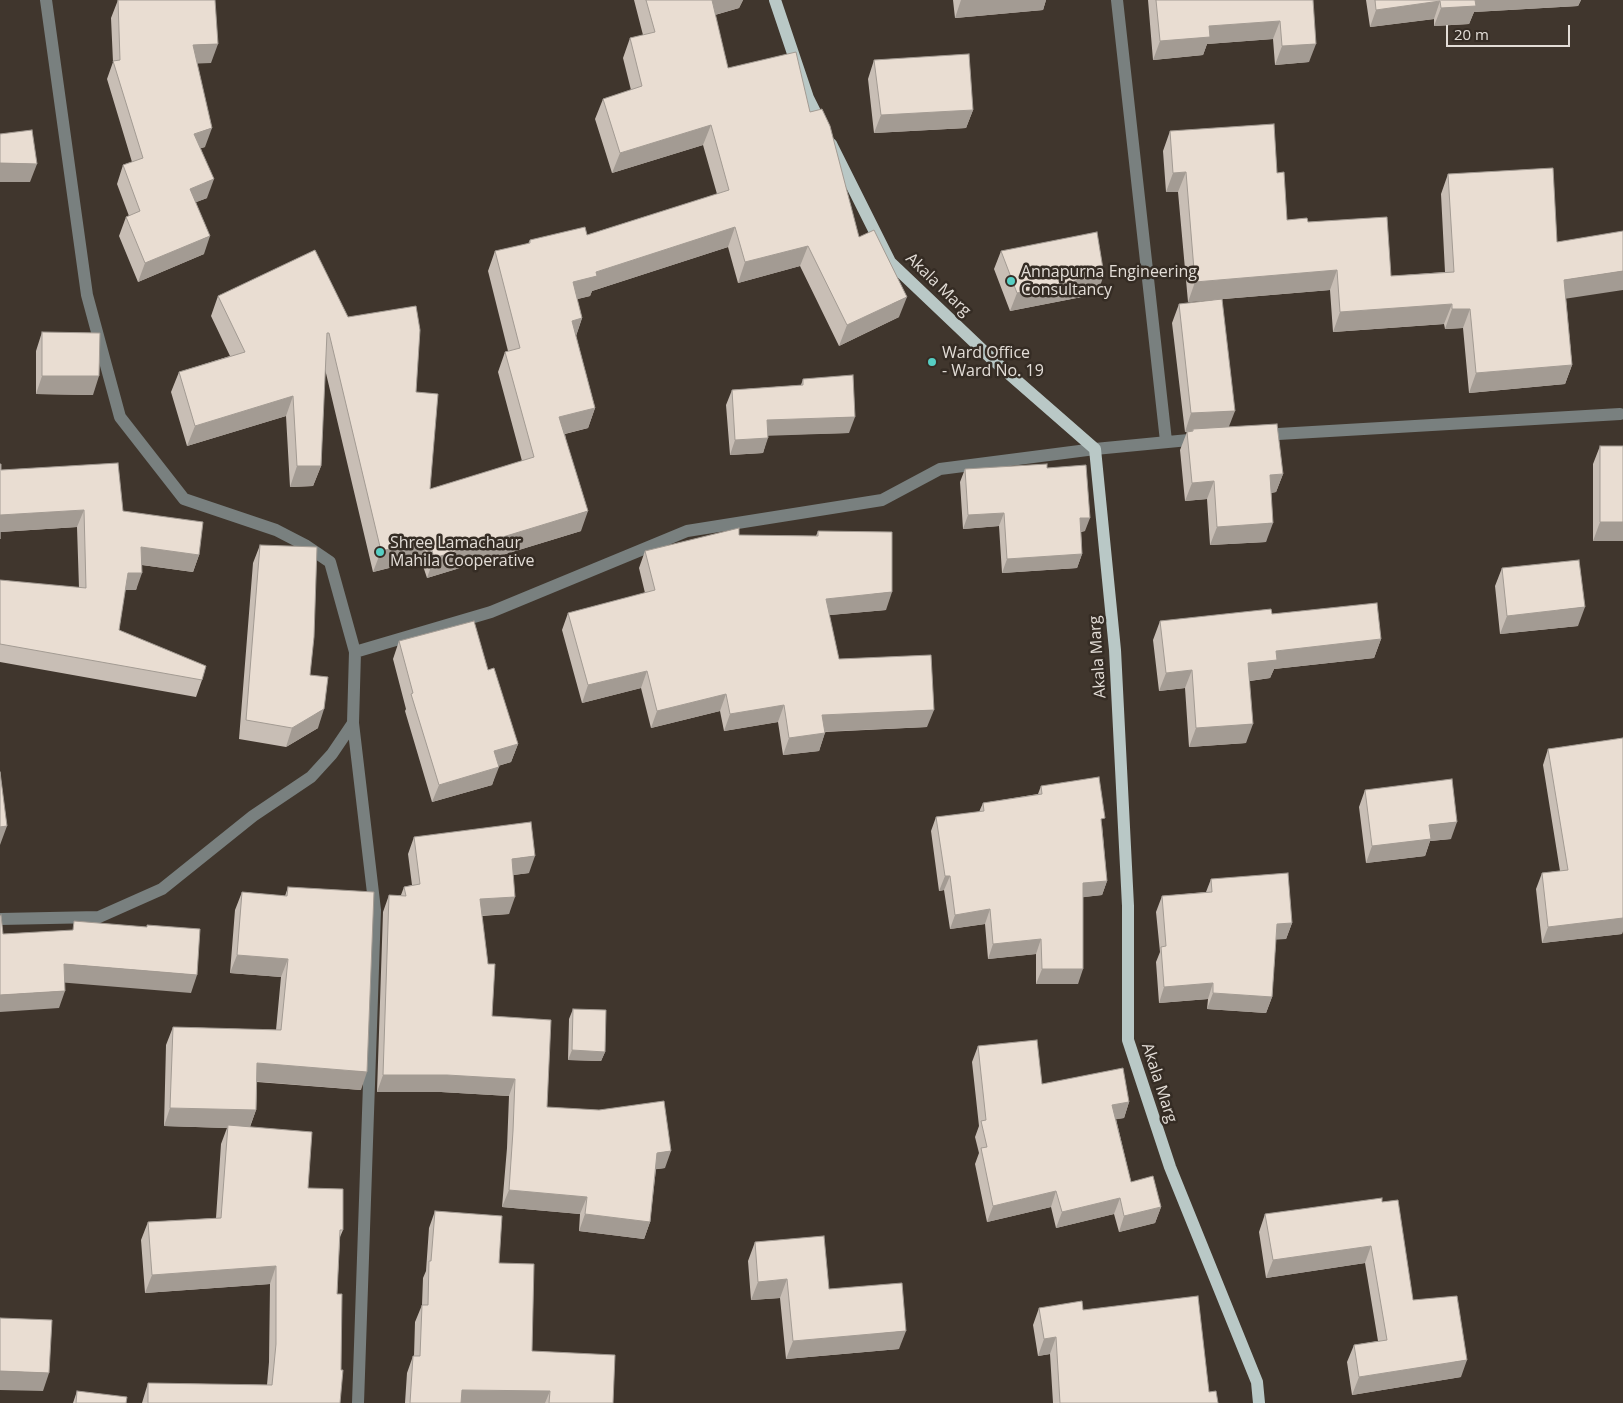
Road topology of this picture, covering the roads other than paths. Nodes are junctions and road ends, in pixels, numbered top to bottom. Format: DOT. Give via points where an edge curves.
graph roads {
  1 [pos="46,0"];
  2 [pos="775,0"];
  3 [pos="1117,0"];
  4 [pos="1620,414"];
  5 [pos="1245,436"];
  6 [pos="1216,438"];
  7 [pos="1166,441"];
  8 [pos="1095,449"];
  9 [pos="355,652"];
  10 [pos="352,723"];
  11 [pos="0,919"];
  12 [pos="358,1403"];
  13 [pos="1260,1403"];
  1 -- 9 [label="street" via="88,295 120,417 184,499 276,530 306,544 330,562"];
  2 -- 8 [label="main road, Akala Marg" via="808,98 890,262 992,359"];
  3 -- 7 [label="street"];
  4 -- 5 [label="street"];
  6 -- 7 [label="street"];
  7 -- 8 [label="street"];
  8 -- 9 [label="street" via="940,469 882,500 687,531 491,612"];
  8 -- 13 [label="main road, Akala Marg" via="1115,650 1128,906 1128,1040 1170,1167 1257,1382"];
  9 -- 10 [label="street"];
  10 -- 11 [label="street" via="332,754 311,777 253,816 162,889 99,917"];
  10 -- 12 [label="street" via="375,910"];
}
